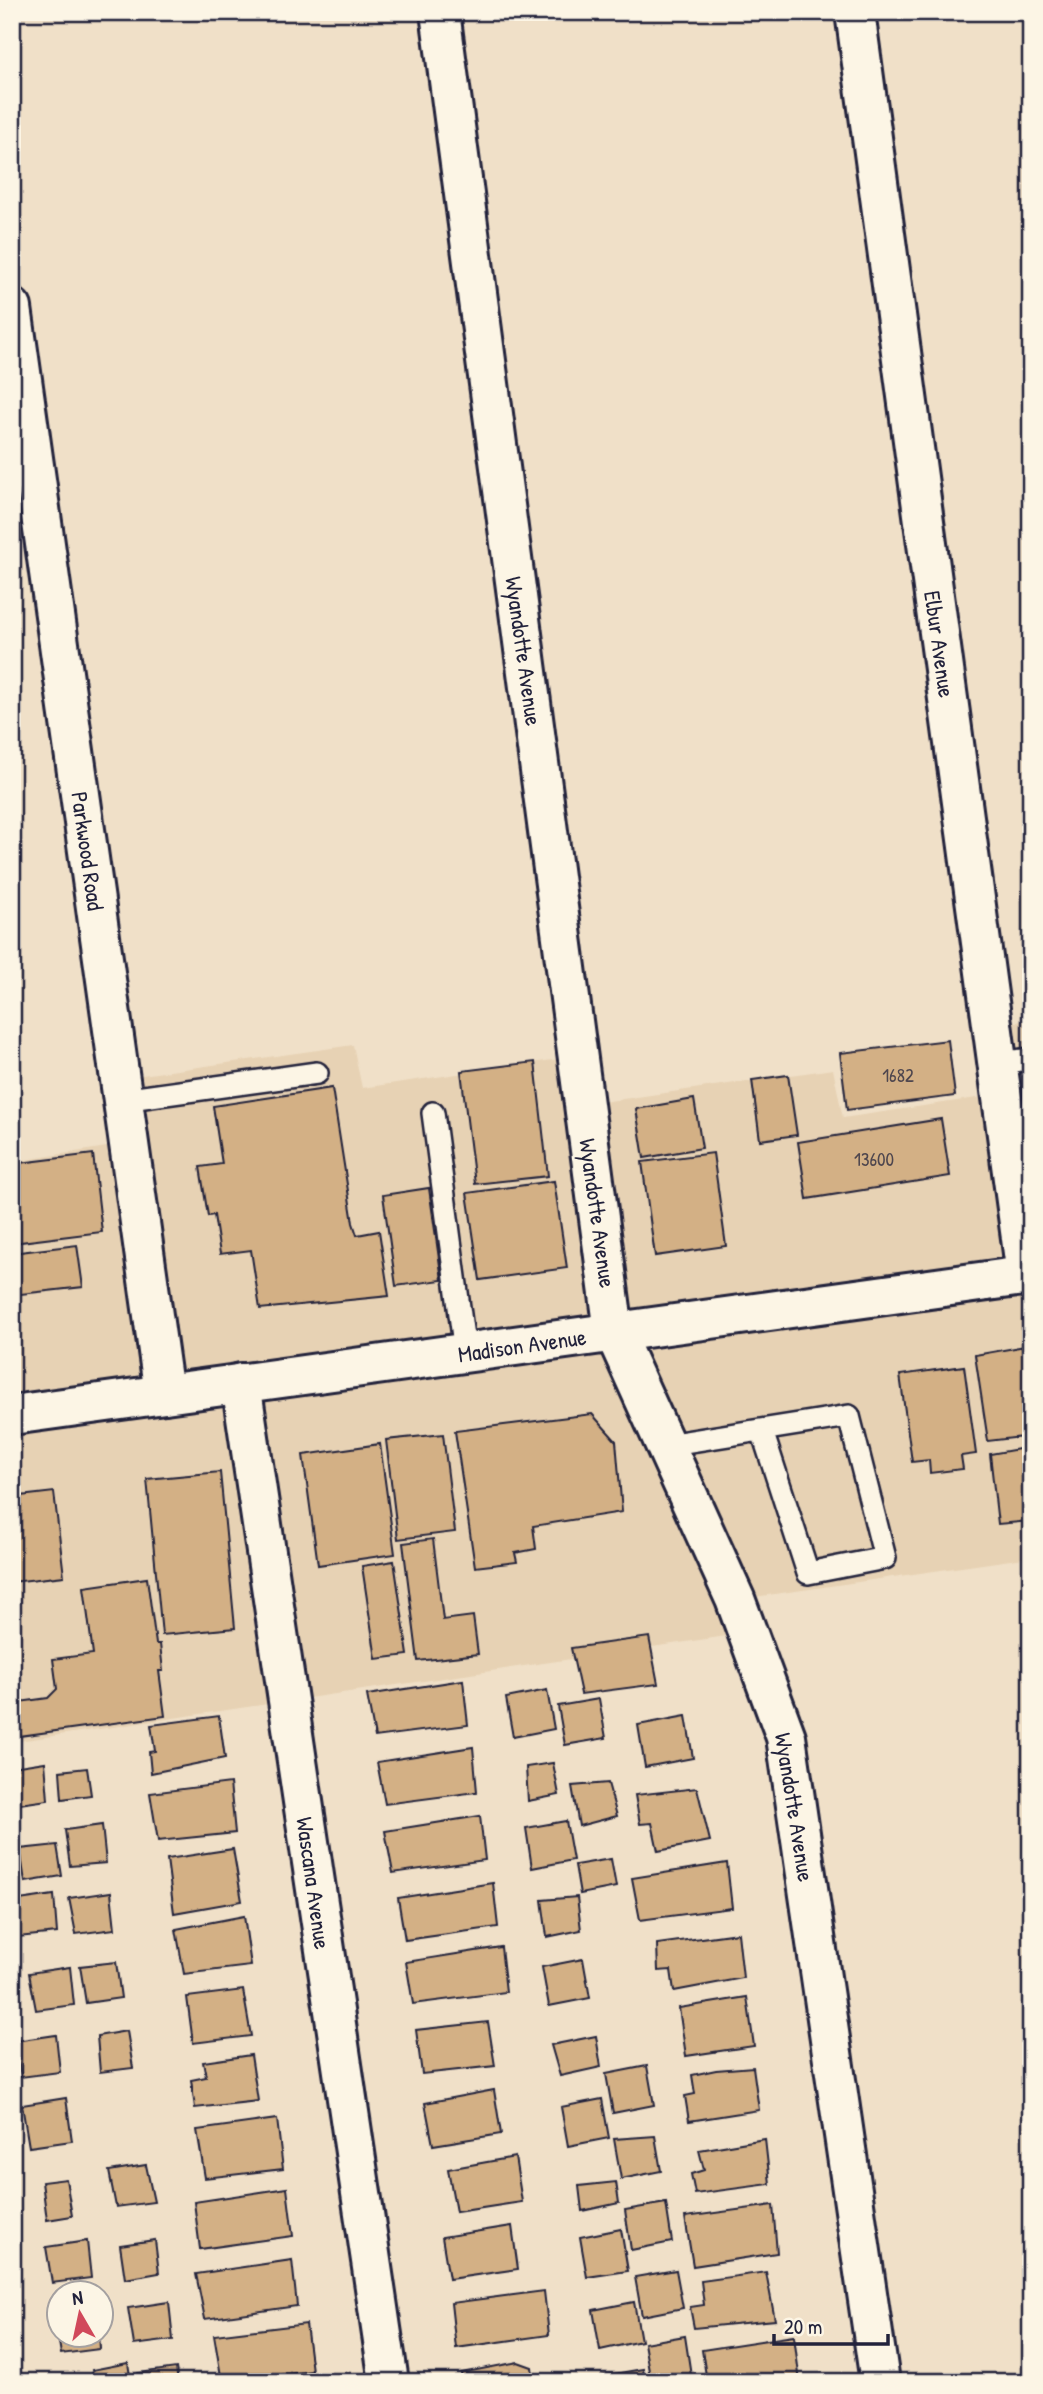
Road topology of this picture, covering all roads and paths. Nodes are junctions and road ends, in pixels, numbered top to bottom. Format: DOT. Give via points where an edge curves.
graph roads {
  1 [pos="440,12"];
  2 [pos="855,12"];
  3 [pos="12,308"];
  4 [pos="1014,1061"];
  5 [pos="317,1073"];
  6 [pos="122,1100"];
  7 [pos="433,1114"];
  8 [pos="1021,1158"];
  9 [pos="1028,1275"];
  10 [pos="614,1332"];
  11 [pos="466,1352"];
  12 [pos="241,1383"];
  13 [pos="164,1394"];
  14 [pos="12,1415"];
  15 [pos="762,1431"];
  16 [pos="666,1445"];
  17 [pos="388,2382"];
  18 [pos="880,2382"];
  1 -- 10 [label="street, Wyandotte Avenue"];
  2 -- 4 [label="street, Elbur Avenue"];
  3 -- 6 [label="street, Parkwood Road"];
  4 -- 8 [label="street, Elbur Avenue"];
  5 -- 6 [label="lane"];
  6 -- 13 [label="street, Parkwood Road"];
  7 -- 11 [label="lane"];
  8 -- 9 [label="street, Elbur Avenue"];
  9 -- 10 [label="street, Madison Avenue"];
  10 -- 11 [label="street, Madison Avenue"];
  10 -- 16 [label="street, Wyandotte Avenue"];
  11 -- 12 [label="street, Madison Avenue"];
  12 -- 13 [label="street, Madison Avenue"];
  12 -- 17 [label="street, Wascana Avenue"];
  13 -- 14 [label="street, Madison Avenue"];
  15 -- 15 [label="lane" via="849,1416 885,1558 808,1573"];
  15 -- 16 [label="lane"];
  16 -- 18 [label="street, Wyandotte Avenue" via="735,1599 786,1737"];
}
